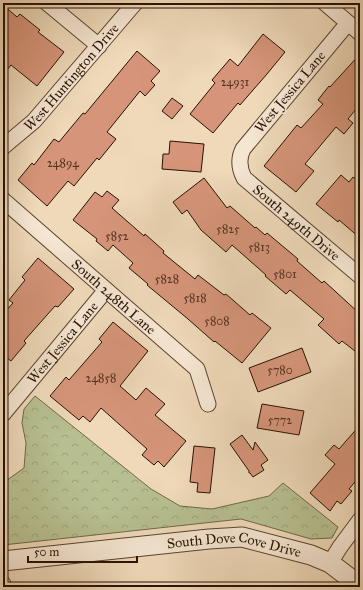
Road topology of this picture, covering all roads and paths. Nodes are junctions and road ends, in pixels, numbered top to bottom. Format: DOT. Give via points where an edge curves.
graph roads {
  1 [pos="47,3"];
  2 [pos="135,3"];
  3 [pos="325,3"];
  4 [pos="348,23"];
  5 [pos="360,33"];
  6 [pos="99,46"];
  7 [pos="3,147"];
  8 [pos="239,165"];
  9 [pos="3,200"];
  10 [pos="360,276"];
  11 [pos="106,290"];
  12 [pos="208,404"];
  13 [pos="3,414"];
  14 [pos="360,520"];
  15 [pos="3,561"];
  16 [pos="330,563"];
  17 [pos="360,586"];
  1 -- 6 [label="street"];
  2 -- 6 [label="street, West Huntington Drive"];
  3 -- 4 [label="street"];
  4 -- 5 [label="street"];
  4 -- 8 [label="street, West Jessica Lane" via="243,149"];
  6 -- 7 [label="street, West Huntington Drive" via="34,121"];
  8 -- 10 [label="street, South 249th Drive" via="244,178"];
  9 -- 11 [label="street, South 248th Lane"];
  11 -- 12 [label="street, South 248th Lane" via="197,369"];
  11 -- 13 [label="street, West Jessica Lane"];
  14 -- 16 [label="street"];
  15 -- 16 [label="street, South Dove Cove Drive" via="242,537 311,555"];
  16 -- 17 [label="street, South Dove Cove Drive"];
}
